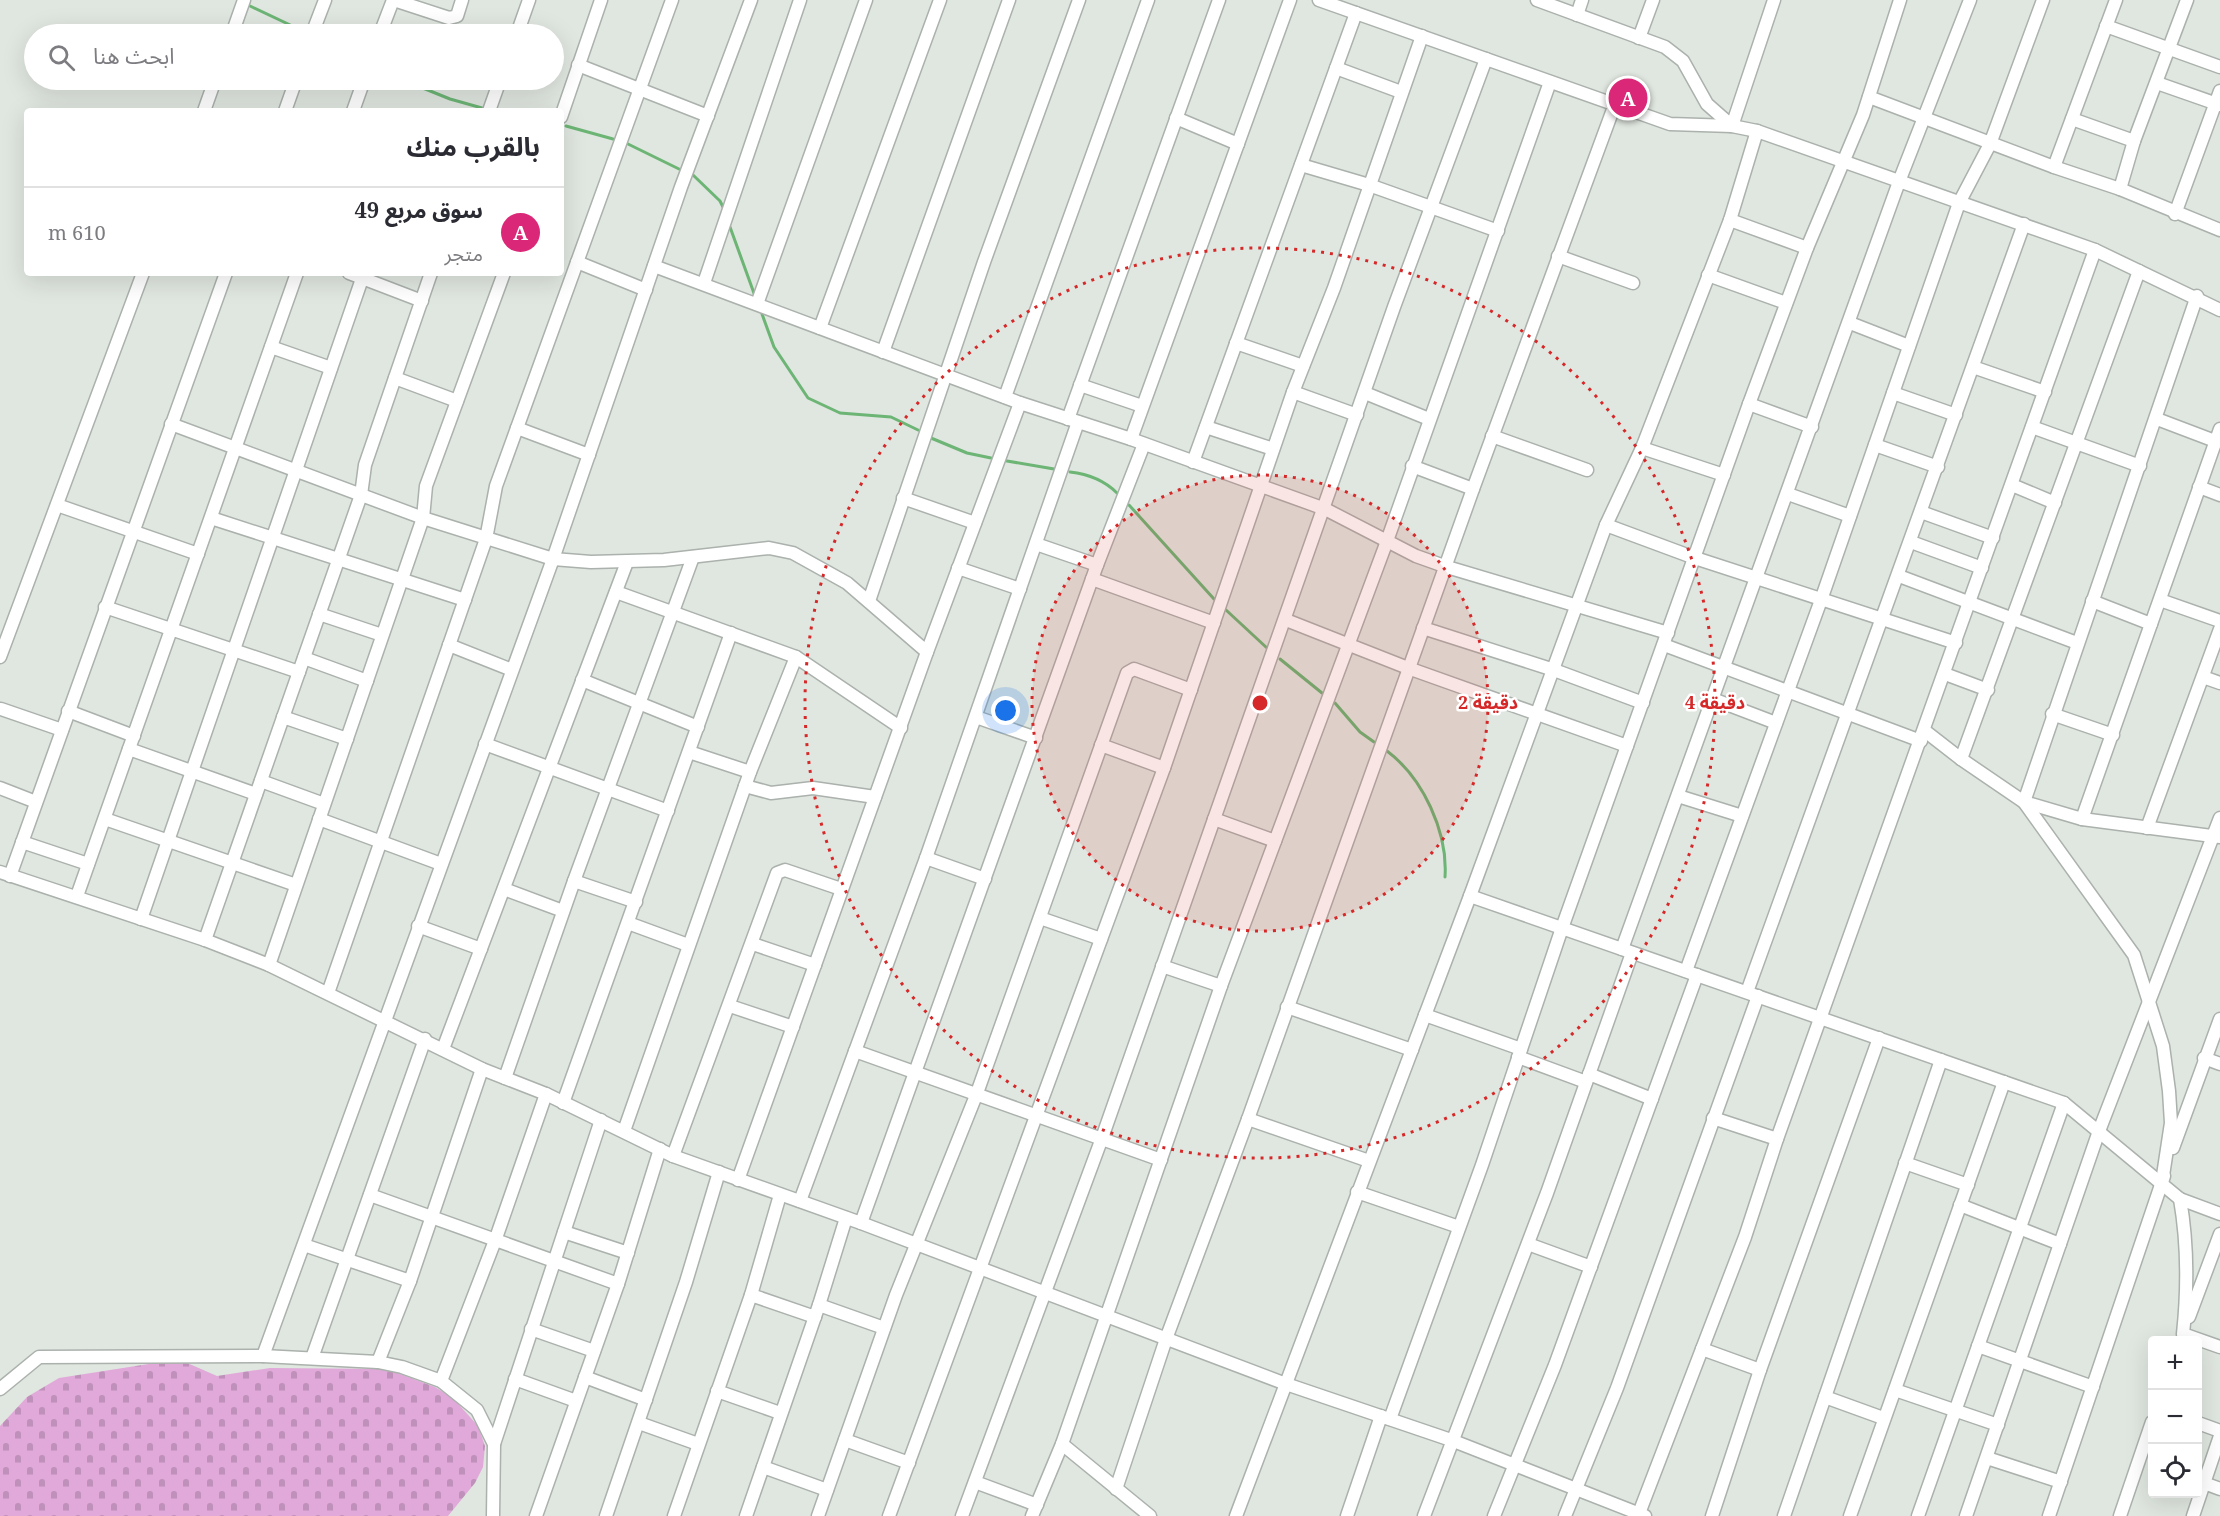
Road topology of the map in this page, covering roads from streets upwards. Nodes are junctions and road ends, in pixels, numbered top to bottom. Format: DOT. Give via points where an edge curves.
graph roads {
  1 [pos="244,0"];
  2 [pos="325,0"];
  3 [pos="393,0"];
  4 [pos="462,0"];
  5 [pos="529,0"];
  6 [pos="600,0"];
  7 [pos="672,0"];
  8 [pos="751,0"];
  9 [pos="800,0"];
  10 [pos="866,0"];
  11 [pos="940,0"];
  12 [pos="1009,0"];
  13 [pos="1078,0"];
  14 [pos="1148,0"];
  15 [pos="1219,0"];
  16 [pos="1290,0"];
  17 [pos="1319,0"];
  18 [pos="1537,0"];
  19 [pos="1582,0"];
  20 [pos="1653,0"];
  21 [pos="1774,0"];
  22 [pos="1900,0"];
  23 [pos="1970,0"];
  24 [pos="2116,0"];
  25 [pos="2187,0"];
  26 [pos="2041,1"];
  27 [pos="1356,13"];
  28 [pos="1577,15"];
  29 [pos="236,24"];
  30 [pos="316,24"];
  31 [pos="384,24"];
  32 [pos="521,24"];
  33 [pos="2106,26"];
  34 [pos="1422,36"];
  35 [pos="1639,38"];
  36 [pos="2171,49"];
  37 [pos="1486,59"];
  38 [pos="578,65"];
  39 [pos="2220,67"];
  40 [pos="1336,68"];
  41 [pos="1550,81"];
  42 [pos="2157,83"];
  43 [pos="640,88"];
  44 [pos="211,90"];
  45 [pos="292,90"];
  46 [pos="360,90"];
  47 [pos="497,90"];
  48 [pos="2220,91"];
  49 [pos="1401,92"];
  50 [pos="1869,97"];
  51 [pos="1615,104"];
  52 [pos="2218,105"];
  53 [pos="205,108"];
  54 [pos="286,108"];
  55 [pos="354,108"];
  56 [pos="490,108"];
  57 [pos="564,108"];
  58 [pos="708,116"];
  59 [pos="1925,117"];
  60 [pos="1176,118"];
  61 [pos="2072,119"];
  62 [pos="1732,126"];
  63 [pos="1757,131"];
  64 [pos="2134,141"];
  65 [pos="1238,144"];
  66 [pos="1990,144"];
  67 [pos="1844,162"];
  68 [pos="1301,165"];
  69 [pos="2055,167"];
  70 [pos="1900,179"];
  71 [pos="1369,185"];
  72 [pos="2120,189"];
  73 [pos="1959,203"];
  74 [pos="1432,208"];
  75 [pos="2175,214"];
  76 [pos="1730,220"];
  77 [pos="2024,224"];
  78 [pos="2220,230"];
  79 [pos="1498,231"];
  80 [pos="1807,248"];
  81 [pos="2095,250"];
  82 [pos="1558,256"];
  83 [pos="577,262"];
  84 [pos="654,266"];
  85 [pos="2139,271"];
  86 [pos="1708,274"];
  87 [pos="142,276"];
  88 [pos="225,276"];
  89 [pos="296,276"];
  90 [pos="363,276"];
  91 [pos="365,276"];
  92 [pos="430,276"];
  93 [pos="503,276"];
  94 [pos="704,283"];
  95 [pos="1633,283"];
  96 [pos="646,290"];
  97 [pos="2197,296"];
  98 [pos="422,301"];
  99 [pos="1786,303"];
  100 [pos="757,304"];
  101 [pos="2220,309"];
  102 [pos="1850,323"];
  103 [pos="820,328"];
  104 [pos="1236,343"];
  105 [pos="1909,346"];
  106 [pos="271,347"];
  107 [pos="884,352"];
  108 [pos="1303,366"];
  109 [pos="1973,367"];
  110 [pos="331,368"];
  111 [pos="944,375"];
  112 [pos="395,378"];
  113 [pos="1080,385"];
  114 [pos="1293,392"];
  115 [pos="2045,392"];
  116 [pos="1365,393"];
  117 [pos="1893,393"];
  118 [pos="1005,397"];
  119 [pos="457,401"];
  120 [pos="1020,403"];
  121 [pos="1749,404"];
  122 [pos="1142,406"];
  123 [pos="1357,415"];
  124 [pos="1956,415"];
  125 [pos="1429,419"];
  126 [pos="2157,419"];
  127 [pos="1073,421"];
  128 [pos="171,424"];
  129 [pos="1812,427"];
  130 [pos="2032,427"];
  131 [pos="517,428"];
  132 [pos="1206,428"];
  133 [pos="2218,435"];
  134 [pos="1492,436"];
  135 [pos="1131,439"];
  136 [pos="2077,442"];
  137 [pos="1144,444"];
  138 [pos="1875,445"];
  139 [pos="235,448"];
  140 [pos="1642,448"];
  141 [pos="1273,449"];
  142 [pos="589,455"];
  143 [pos="1193,462"];
  144 [pos="1412,466"];
  145 [pos="2140,466"];
  146 [pos="1938,467"];
  147 [pos="296,470"];
  148 [pos="1587,470"];
  149 [pos="1724,475"];
  150 [pos="2012,485"];
  151 [pos="1261,487"];
  152 [pos="2199,487"];
  153 [pos="1473,489"];
  154 [pos="1788,494"];
  155 [pos="361,495"];
  156 [pos="2220,495"];
  157 [pos="903,498"];
  158 [pos="2055,503"];
  159 [pos="57,505"];
  160 [pos="1325,509"];
  161 [pos="1921,512"];
  162 [pos="1850,516"];
  163 [pos="211,518"];
  164 [pos="423,518"];
  165 [pos="975,523"];
  166 [pos="1606,525"];
  167 [pos="133,529"];
  168 [pos="273,538"];
  169 [pos="1993,538"];
  170 [pos="486,539"];
  171 [pos="1386,541"];
  172 [pos="1911,542"];
  173 [pos="1036,544"];
  174 [pos="198,554"];
  175 [pos="693,557"];
  176 [pos="338,558"];
  177 [pos="1695,558"];
  178 [pos="553,559"];
  179 [pos="627,562"];
  180 [pos="1097,565"];
  181 [pos="1447,567"];
  182 [pos="958,568"];
  183 [pos="1982,568"];
  184 [pos="1899,576"];
  185 [pos="402,579"];
  186 [pos="1092,579"];
  187 [pos="1757,579"];
  188 [pos="1020,589"];
  189 [pos="616,592"];
  190 [pos="465,600"];
  191 [pos="1821,600"];
  192 [pos="2160,600"];
  193 [pos="869,601"];
  194 [pos="2092,601"];
  195 [pos="1970,603"];
  196 [pos="1578,604"];
  197 [pos="105,607"];
  198 [pos="673,612"];
  199 [pos="319,614"];
  200 [pos="1286,620"];
  201 [pos="1883,620"];
  202 [pos="2013,620"];
  203 [pos="2220,621"];
  204 [pos="1214,622"];
  205 [pos="2151,624"];
  206 [pos="1423,628"];
  207 [pos="2220,629"];
  208 [pos="171,631"];
  209 [pos="731,633"];
  210 [pos="382,635"];
  211 [pos="1666,639"];
  212 [pos="1956,643"];
  213 [pos="2077,643"];
  214 [pos="1348,644"];
  215 [pos="449,645"];
  216 [pos="234,651"];
  217 [pos="927,652"];
  218 [pos="0,657"];
  219 [pos="796,657"];
  220 [pos="304,658"];
  221 [pos="1725,667"];
  222 [pos="1408,669"];
  223 [pos="512,670"];
  224 [pos="1554,670"];
  225 [pos="299,672"];
  226 [pos="1945,674"];
  227 [pos="2203,677"];
  228 [pos="582,680"];
  229 [pos="367,681"];
  230 [pos="2220,683"];
  231 [pos="1191,690"];
  232 [pos="1988,690"];
  233 [pos="1787,691"];
  234 [pos="1713,699"];
  235 [pos="1643,702"];
  236 [pos="639,705"];
  237 [pos="1,709"];
  238 [pos="68,711"];
  239 [pos="1538,713"];
  240 [pos="2052,714"];
  241 [pos="1848,715"];
  242 [pos="283,717"];
  243 [pos="976,717"];
  244 [pos="1776,723"];
  245 [pos="698,727"];
  246 [pos="901,728"];
  247 [pos="62,730"];
  248 [pos="2113,735"];
  249 [pos="134,736"];
  250 [pos="1923,736"];
  251 [pos="1036,738"];
  252 [pos="347,739"];
  253 [pos="485,744"];
  254 [pos="1101,745"];
  255 [pos="1627,746"];
  256 [pos="129,749"];
  257 [pos="689,752"];
  258 [pos="1961,759"];
  259 [pos="1164,768"];
  260 [pos="549,769"];
  261 [pos="192,772"];
  262 [pos="750,772"];
  263 [pos="261,781"];
  264 [pos="745,786"];
  265 [pos="0,789"];
  266 [pos="608,790"];
  267 [pos="256,795"];
  268 [pos="1678,796"];
  269 [pos="875,797"];
  270 [pos="36,801"];
  271 [pos="2024,802"];
  272 [pos="324,804"];
  273 [pos="668,811"];
  274 [pos="1742,816"];
  275 [pos="2220,818"];
  276 [pos="105,819"];
  277 [pos="319,819"];
  278 [pos="1214,819"];
  279 [pos="2082,819"];
  280 [pos="2147,828"];
  281 [pos="2217,836"];
  282 [pos="168,840"];
  283 [pos="1275,841"];
  284 [pos="22,842"];
  285 [pos="380,842"];
  286 [pos="926,858"];
  287 [pos="233,862"];
  288 [pos="88,864"];
  289 [pos="441,864"];
  290 [pos="5,874"];
  291 [pos="985,879"];
  292 [pos="574,881"];
  293 [pos="296,885"];
  294 [pos="504,889"];
  295 [pos="841,889"];
  296 [pos="77,896"];
  297 [pos="1470,896"];
  298 [pos="636,902"];
  299 [pos="563,911"];
  300 [pos="1040,918"];
  301 [pos="141,919"];
  302 [pos="628,923"];
  303 [pos="418,926"];
  304 [pos="1562,928"];
  305 [pos="1101,939"];
  306 [pos="205,940"];
  307 [pos="753,944"];
  308 [pos="688,945"];
  309 [pos="481,950"];
  310 [pos="1627,951"];
  311 [pos="268,964"];
  312 [pos="815,965"];
  313 [pos="1162,966"];
  314 [pos="1691,973"];
  315 [pos="1221,986"];
  316 [pos="328,993"];
  317 [pos="1752,994"];
  318 [pos="2150,999"];
  319 [pos="730,1006"];
  320 [pos="1287,1007"];
  321 [pos="1425,1015"];
  322 [pos="1822,1018"];
  323 [pos="384,1019"];
  324 [pos="2220,1019"];
  325 [pos="793,1027"];
  326 [pos="1879,1038"];
  327 [pos="425,1039"];
  328 [pos="443,1049"];
  329 [pos="1412,1050"];
  330 [pos="855,1051"];
  331 [pos="1520,1053"];
  332 [pos="2204,1058"];
  333 [pos="1941,1060"];
  334 [pos="2220,1064"];
  335 [pos="482,1069"];
  336 [pos="915,1072"];
  337 [pos="505,1078"];
  338 [pos="1587,1078"];
  339 [pos="2004,1082"];
  340 [pos="977,1093"];
  341 [pos="546,1094"];
  342 [pos="1652,1099"];
  343 [pos="564,1102"];
  344 [pos="2064,1103"];
  345 [pos="1037,1115"];
  346 [pos="1713,1118"];
  347 [pos="1248,1119"];
  348 [pos="601,1120"];
  349 [pos="624,1131"];
  350 [pos="2099,1131"];
  351 [pos="1102,1138"];
  352 [pos="1777,1139"];
  353 [pos="660,1149"];
  354 [pos="673,1155"];
  355 [pos="1161,1160"];
  356 [pos="1369,1161"];
  357 [pos="1905,1163"];
  358 [pos="719,1172"];
  359 [pos="738,1179"];
  360 [pos="2162,1182"];
  361 [pos="1968,1185"];
  362 [pos="1357,1192"];
  363 [pos="370,1195"];
  364 [pos="780,1195"];
  365 [pos="2180,1199"];
  366 [pos="800,1201"];
  367 [pos="1960,1206"];
  368 [pos="2220,1214"];
  369 [pos="431,1217"];
  370 [pos="846,1218"];
  371 [pos="861,1223"];
  372 [pos="1459,1227"];
  373 [pos="2020,1228"];
  374 [pos="564,1232"];
  375 [pos="2220,1234"];
  376 [pos="496,1238"];
  377 [pos="1528,1244"];
  378 [pos="2060,1244"];
  379 [pos="304,1245"];
  380 [pos="918,1245"];
  381 [pos="628,1253"];
  382 [pos="555,1259"];
  383 [pos="348,1260"];
  384 [pos="1591,1267"];
  385 [pos="981,1268"];
  386 [pos="410,1281"];
  387 [pos="618,1284"];
  388 [pos="1044,1292"];
  389 [pos="751,1295"];
  390 [pos="817,1311"];
  391 [pos="1107,1316"];
  392 [pos="885,1328"];
  393 [pos="531,1329"];
  394 [pos="2182,1336"];
  395 [pos="2182,1336"];
  396 [pos="1166,1339"];
  397 [pos="2202,1342"];
  398 [pos="1978,1346"];
  399 [pos="2220,1347"];
  400 [pos="1702,1349"];
  401 [pos="594,1351"];
  402 [pos="263,1356"];
  403 [pos="312,1358"];
  404 [pos="378,1362"];
  405 [pos="2021,1362"];
  406 [pos="1760,1370"];
  407 [pos="585,1377"];
  408 [pos="514,1379"];
  409 [pos="441,1381"];
  410 [pos="1286,1384"];
  411 [pos="2093,1387"];
  412 [pos="0,1389"];
  413 [pos="1895,1390"];
  414 [pos="717,1391"];
  415 [pos="1825,1397"];
  416 [pos="646,1400"];
  417 [pos="576,1401"];
  418 [pos="1955,1409"];
  419 [pos="780,1413"];
  420 [pos="1385,1418"];
  421 [pos="1883,1418"];
  422 [pos="639,1423"];
  423 [pos="2202,1424"];
  424 [pos="1998,1425"];
  425 [pos="2220,1431"];
  426 [pos="2148,1434"];
  427 [pos="2220,1436"];
  428 [pos="845,1440"];
  429 [pos="1451,1440"];
  430 [pos="494,1444"];
  431 [pos="698,1444"];
  432 [pos="1062,1444"];
  433 [pos="1987,1458"];
  434 [pos="909,1463"];
  435 [pos="1515,1465"];
  436 [pos="763,1467"];
  437 [pos="975,1482"];
  438 [pos="2061,1482"];
  439 [pos="2204,1483"];
  440 [pos="1576,1488"];
  441 [pos="1116,1489"];
  442 [pos="2220,1489"];
  443 [pos="827,1490"];
  444 [pos="1034,1510"];
  445 [pos="1641,1515"];
  446 [pos="494,1516"];
  447 [pos="536,1516"];
  448 [pos="606,1516"];
  449 [pos="674,1516"];
  450 [pos="746,1516"];
  451 [pos="818,1516"];
  452 [pos="889,1516"];
  453 [pos="962,1516"];
  454 [pos="1150,1516"];
  455 [pos="1236,1516"];
  456 [pos="1347,1516"];
  457 [pos="1424,1516"];
  458 [pos="1494,1516"];
  459 [pos="1565,1516"];
  460 [pos="1712,1516"];
  461 [pos="1784,1516"];
  462 [pos="1850,1516"];
  463 [pos="1918,1516"];
  464 [pos="1966,1516"];
  465 [pos="2049,1516"];
  466 [pos="2120,1516"];
  467 [pos="2193,1516"];
  1 -- 29 [label="street"];
  2 -- 30 [label="street"];
  3 -- 4 [label="street" via="449,18 457,16"];
  3 -- 31 [label="street"];
  5 -- 32 [label="street"];
  6 -- 38 [label="street"];
  7 -- 43 [label="street"];
  8 -- 58 [label="street"];
  9 -- 94 [label="street"];
  10 -- 100 [label="street"];
  11 -- 103 [label="street"];
  12 -- 107 [label="street"];
  13 -- 111 [label="street"];
  14 -- 118 [label="street"];
  15 -- 60 [label="street"];
  16 -- 65 [label="street"];
  17 -- 27 [label="street"];
  18 -- 28 [label="street"];
  19 -- 28 [label="street"];
  20 -- 35 [label="street"];
  21 -- 62 [label="street"];
  22 -- 50 [label="street"];
  23 -- 59 [label="street"];
  24 -- 33 [label="street"];
  25 -- 36 [label="street"];
  26 -- 66 [label="street"];
  27 -- 34 [label="street"];
  27 -- 40 [label="street"];
  28 -- 35 [label="street"];
  33 -- 36 [label="street"];
  33 -- 61 [label="street"];
  34 -- 37 [label="street"];
  34 -- 49 [label="street"];
  35 -- 62 [label="street" via="1665,47 1683,61 1707,104"];
  36 -- 39 [label="street"];
  36 -- 42 [label="street"];
  37 -- 41 [label="street"];
  37 -- 74 [label="street"];
  38 -- 43 [label="street"];
  38 -- 57 [label="street"];
  40 -- 49 [label="street"];
  40 -- 68 [label="street"];
  41 -- 51 [label="street"];
  41 -- 79 [label="street"];
  42 -- 52 [label="street"];
  42 -- 64 [label="street"];
  43 -- 58 [label="street"];
  43 -- 83 [label="street"];
  44 -- 53 [label="street"];
  45 -- 54 [label="street"];
  46 -- 55 [label="street"];
  47 -- 56 [label="street"];
  48 -- 52 [label="street"];
  49 -- 71 [label="street"];
  50 -- 59 [label="street"];
  50 -- 67 [label="street"];
  51 -- 62 [label="street" via="1670,124"];
  51 -- 82 [label="street"];
  52 -- 75 [label="street"];
  58 -- 84 [label="street"];
  59 -- 66 [label="street"];
  59 -- 70 [label="street"];
  60 -- 65 [label="street"];
  60 -- 113 [label="street"];
  61 -- 64 [label="street"];
  61 -- 69 [label="street"];
  62 -- 63 [label="street"];
  63 -- 67 [label="street"];
  63 -- 76 [label="street"];
  64 -- 72 [label="street"];
  65 -- 122 [label="street"];
  66 -- 69 [label="street"];
  66 -- 73 [label="street"];
  67 -- 70 [label="street"];
  67 -- 80 [label="street"];
  68 -- 71 [label="street"];
  68 -- 104 [label="street"];
  69 -- 72 [label="street"];
  70 -- 73 [label="street"];
  70 -- 102 [label="street"];
  71 -- 74 [label="street"];
  71 -- 108 [label="street"];
  72 -- 75 [label="street"];
  73 -- 77 [label="street"];
  73 -- 105 [label="street"];
  74 -- 79 [label="street"];
  74 -- 116 [label="street"];
  75 -- 78 [label="street"];
  76 -- 80 [label="street"];
  76 -- 86 [label="street"];
  77 -- 81 [label="street"];
  77 -- 109 [label="street"];
  79 -- 125 [label="street"];
  80 -- 99 [label="street"];
  81 -- 85 [label="street"];
  81 -- 115 [label="street"];
  82 -- 95 [label="street"];
  82 -- 134 [label="street"];
  83 -- 96 [label="street"];
  83 -- 131 [label="street"];
  84 -- 94 [label="street"];
  84 -- 96 [label="street"];
  85 -- 97 [label="street"];
  85 -- 136 [label="street"];
  86 -- 99 [label="street"];
  86 -- 140 [label="street"];
  87 -- 159 [label="street"];
  88 -- 128 [label="street"];
  89 -- 106 [label="street"];
  90 -- 110 [label="street"];
  91 -- 98 [label="street"];
  92 -- 98 [label="street"];
  93 -- 119 [label="street"];
  94 -- 100 [label="street"];
  96 -- 142 [label="street"];
  97 -- 101 [label="street"];
  97 -- 126 [label="street"];
  98 -- 112 [label="street"];
  99 -- 121 [label="street"];
  100 -- 103 [label="street"];
  102 -- 105 [label="street"];
  102 -- 129 [label="street"];
  103 -- 107 [label="street"];
  104 -- 108 [label="street"];
  104 -- 132 [label="street"];
  105 -- 117 [label="street"];
  106 -- 110 [label="street"];
  106 -- 139 [label="street"];
  107 -- 111 [label="street"];
  108 -- 114 [label="street"];
  109 -- 115 [label="street"];
  109 -- 124 [label="street"];
  110 -- 147 [label="street"];
  111 -- 118 [label="street"];
  111 -- 157 [label="street"];
  112 -- 119 [label="street"];
  112 -- 155 [label="street" via="365,465"];
  113 -- 122 [label="street"];
  113 -- 127 [label="street"];
  114 -- 123 [label="street"];
  114 -- 141 [label="street"];
  115 -- 130 [label="street"];
  116 -- 123 [label="street"];
  116 -- 125 [label="street"];
  117 -- 124 [label="street"];
  117 -- 138 [label="street"];
  118 -- 120 [label="street"];
  119 -- 164 [label="street" via="426,486"];
  120 -- 127 [label="street"];
  120 -- 165 [label="street"];
  121 -- 129 [label="street"];
  121 -- 149 [label="street"];
  122 -- 135 [label="street"];
  123 -- 160 [label="street"];
  124 -- 146 [label="street"];
  125 -- 144 [label="street"];
  126 -- 133 [label="street"];
  126 -- 145 [label="street"];
  127 -- 135 [label="street"];
  127 -- 173 [label="street"];
  128 -- 139 [label="street"];
  128 -- 167 [label="street"];
  129 -- 154 [label="street"];
  130 -- 136 [label="street"];
  130 -- 150 [label="street"];
  131 -- 142 [label="street"];
  131 -- 170 [label="street" via="496,486"];
  132 -- 141 [label="street"];
  132 -- 143 [label="street"];
  133 -- 152 [label="street"];
  134 -- 148 [label="street"];
  134 -- 153 [label="street"];
  135 -- 137 [label="street"];
  136 -- 145 [label="street"];
  136 -- 158 [label="street"];
  137 -- 143 [label="street"];
  137 -- 180 [label="street"];
  138 -- 146 [label="street"];
  138 -- 162 [label="street"];
  139 -- 147 [label="street"];
  139 -- 163 [label="street"];
  140 -- 149 [label="street"];
  140 -- 166 [label="street"];
  141 -- 151 [label="street"];
  142 -- 178 [label="street"];
  143 -- 151 [label="street"];
  144 -- 153 [label="street"];
  144 -- 171 [label="street"];
  145 -- 194 [label="street"];
  146 -- 161 [label="street"];
  147 -- 155 [label="street"];
  147 -- 168 [label="street"];
  149 -- 177 [label="street"];
  150 -- 158 [label="street"];
  150 -- 169 [label="street"];
  151 -- 160 [label="street"];
  151 -- 204 [label="street"];
  152 -- 156 [label="street"];
  152 -- 192 [label="street"];
  153 -- 181 [label="street"];
  154 -- 162 [label="street"];
  154 -- 187 [label="street"];
  155 -- 164 [label="street"];
  155 -- 176 [label="street"];
  157 -- 165 [label="street"];
  157 -- 193 [label="street"];
  158 -- 202 [label="street"];
  159 -- 167 [label="street"];
  159 -- 218 [label="street"];
  160 -- 171 [label="street"];
  160 -- 200 [label="street"];
  161 -- 169 [label="street"];
  161 -- 172 [label="street"];
  162 -- 191 [label="street"];
  163 -- 168 [label="street"];
  163 -- 174 [label="street"];
  164 -- 170 [label="street"];
  164 -- 185 [label="street"];
  165 -- 182 [label="street"];
  166 -- 177 [label="street"];
  166 -- 196 [label="street"];
  167 -- 174 [label="street"];
  167 -- 197 [label="street"];
  168 -- 176 [label="street"];
  168 -- 216 [label="street"];
  169 -- 183 [label="street"];
  170 -- 178 [label="street"];
  170 -- 190 [label="street"];
  171 -- 181 [label="street"];
  171 -- 214 [label="street"];
  172 -- 183 [label="street"];
  172 -- 184 [label="street"];
  173 -- 180 [label="street"];
  173 -- 188 [label="street"];
  174 -- 208 [label="street"];
  175 -- 179 [label="street"];
  175 -- 193 [label="street" via="769,548 793,553 826,569"];
  175 -- 198 [label="street"];
  176 -- 185 [label="street"];
  176 -- 199 [label="street"];
  177 -- 187 [label="street"];
  177 -- 211 [label="street"];
  178 -- 179 [label="street"];
  178 -- 223 [label="street"];
  179 -- 189 [label="street"];
  180 -- 186 [label="street"];
  181 -- 196 [label="street"];
  181 -- 206 [label="street"];
  182 -- 188 [label="street"];
  182 -- 217 [label="street"];
  183 -- 195 [label="street"];
  184 -- 195 [label="street"];
  184 -- 201 [label="street"];
  185 -- 190 [label="street"];
  185 -- 210 [label="street"];
  186 -- 204 [label="street"];
  186 -- 251 [label="street"];
  187 -- 191 [label="street"];
  187 -- 221 [label="street"];
  188 -- 243 [label="street"];
  189 -- 198 [label="street"];
  189 -- 228 [label="street"];
  190 -- 215 [label="street"];
  191 -- 201 [label="street"];
  191 -- 233 [label="street"];
  192 -- 203 [label="street"];
  192 -- 205 [label="street"];
  193 -- 217 [label="street"];
  194 -- 205 [label="street"];
  194 -- 213 [label="street"];
  195 -- 202 [label="street"];
  195 -- 212 [label="street"];
  196 -- 211 [label="street"];
  196 -- 224 [label="street"];
  197 -- 208 [label="street"];
  197 -- 238 [label="street"];
  198 -- 209 [label="street"];
  198 -- 236 [label="street"];
  199 -- 210 [label="street"];
  199 -- 220 [label="street"];
  200 -- 214 [label="street"];
  200 -- 278 [label="street"];
  201 -- 212 [label="street"];
  201 -- 241 [label="street"];
  202 -- 213 [label="street"];
  202 -- 232 [label="street"];
  204 -- 231 [label="street"];
  205 -- 248 [label="street"];
  206 -- 222 [label="street"];
  206 -- 224 [label="street"];
  207 -- 227 [label="street"];
  208 -- 216 [label="street"];
  208 -- 249 [label="street"];
  209 -- 219 [label="street"];
  209 -- 245 [label="street"];
  210 -- 229 [label="street"];
  211 -- 221 [label="street"];
  211 -- 235 [label="street"];
  212 -- 226 [label="street"];
  213 -- 240 [label="street"];
  214 -- 222 [label="street"];
  214 -- 283 [label="street"];
  215 -- 223 [label="street"];
  215 -- 285 [label="street"];
  216 -- 225 [label="street"];
  216 -- 261 [label="street"];
  217 -- 246 [label="street"];
  219 -- 246 [label="street"];
  219 -- 262 [label="street"];
  220 -- 225 [label="street"];
  220 -- 229 [label="street"];
  221 -- 233 [label="street"];
  221 -- 234 [label="street"];
  222 -- 239 [label="street"];
  222 -- 320 [label="street"];
  223 -- 253 [label="street"];
  224 -- 235 [label="street"];
  224 -- 239 [label="street"];
  225 -- 242 [label="street"];
  226 -- 232 [label="street"];
  226 -- 250 [label="street"];
  227 -- 230 [label="street"];
  227 -- 280 [label="street"];
  228 -- 236 [label="street"];
  228 -- 260 [label="street"];
  229 -- 252 [label="street"];
  231 -- 254 [label="street" via="1130,670"];
  231 -- 259 [label="street"];
  232 -- 258 [label="street"];
  233 -- 241 [label="street"];
  233 -- 244 [label="street"];
  234 -- 244 [label="street"];
  234 -- 268 [label="street"];
  235 -- 255 [label="street"];
  236 -- 245 [label="street"];
  236 -- 266 [label="street"];
  237 -- 247 [label="street"];
  238 -- 247 [label="street"];
  238 -- 249 [label="street"];
  239 -- 255 [label="street"];
  239 -- 297 [label="street"];
  240 -- 248 [label="street"];
  240 -- 271 [label="street"];
  241 -- 250 [label="street"];
  241 -- 317 [label="street"];
  242 -- 252 [label="street"];
  242 -- 263 [label="street"];
  243 -- 251 [label="street"];
  243 -- 286 [label="street"];
  244 -- 274 [label="street"];
  245 -- 257 [label="street"];
  246 -- 269 [label="street"];
  247 -- 270 [label="street"];
  248 -- 279 [label="street"];
  249 -- 256 [label="street"];
  250 -- 258 [label="street"];
  250 -- 322 [label="street"];
  251 -- 291 [label="street"];
  252 -- 272 [label="street"];
  253 -- 260 [label="street"];
  253 -- 289 [label="street"];
  254 -- 259 [label="street"];
  254 -- 300 [label="street"];
  255 -- 304 [label="street"];
  256 -- 261 [label="street"];
  256 -- 276 [label="street"];
  257 -- 262 [label="street"];
  257 -- 273 [label="street"];
  258 -- 271 [label="street"];
  259 -- 305 [label="street"];
  260 -- 266 [label="street"];
  260 -- 294 [label="street"];
  261 -- 267 [label="street"];
  261 -- 282 [label="street"];
  262 -- 264 [label="street"];
  263 -- 267 [label="street"];
  263 -- 272 [label="street"];
  264 -- 269 [label="street" via="771,793 813,788"];
  264 -- 308 [label="street"];
  265 -- 270 [label="street"];
  266 -- 273 [label="street"];
  266 -- 292 [label="street"];
  267 -- 287 [label="street"];
  268 -- 274 [label="street"];
  268 -- 310 [label="street"];
  269 -- 295 [label="street"];
  270 -- 284 [label="street"];
  271 -- 279 [label="street"];
  271 -- 318 [label="street" via="2134,955"];
  272 -- 277 [label="street"];
  273 -- 298 [label="street"];
  274 -- 314 [label="street"];
  275 -- 281 [label="street"];
  276 -- 282 [label="street"];
  276 -- 288 [label="street"];
  277 -- 285 [label="street"];
  277 -- 293 [label="street"];
  278 -- 283 [label="street"];
  278 -- 313 [label="street"];
  279 -- 280 [label="street"];
  280 -- 281 [label="street"];
  281 -- 318 [label="street"];
  282 -- 287 [label="street"];
  282 -- 301 [label="street"];
  283 -- 315 [label="street"];
  284 -- 288 [label="street"];
  284 -- 290 [label="street"];
  285 -- 289 [label="street"];
  285 -- 316 [label="street"];
  286 -- 291 [label="street"];
  286 -- 330 [label="street"];
  287 -- 293 [label="street"];
  287 -- 306 [label="street"];
  288 -- 296 [label="street"];
  289 -- 303 [label="street"];
  290 -- 296 [label="street"];
  291 -- 336 [label="street"];
  292 -- 298 [label="street"];
  292 -- 299 [label="street"];
  293 -- 311 [label="street"];
  294 -- 299 [label="street"];
  294 -- 309 [label="street"];
  295 -- 307 [label="street" via="782,870 777,873"];
  295 -- 312 [label="street"];
  296 -- 301 [label="street"];
  297 -- 304 [label="street"];
  297 -- 321 [label="street"];
  298 -- 302 [label="street"];
  299 -- 337 [label="street"];
  300 -- 305 [label="street"];
  300 -- 340 [label="street"];
  301 -- 306 [label="street"];
  302 -- 308 [label="street"];
  302 -- 343 [label="street"];
  303 -- 309 [label="street"];
  303 -- 323 [label="street"];
  304 -- 310 [label="street"];
  304 -- 331 [label="street"];
  305 -- 345 [label="street"];
  306 -- 311 [label="street"];
  307 -- 312 [label="street"];
  307 -- 319 [label="street"];
  308 -- 349 [label="street"];
  309 -- 328 [label="street"];
  310 -- 314 [label="street"];
  310 -- 338 [label="street"];
  311 -- 316 [label="street"];
  312 -- 325 [label="street"];
  313 -- 315 [label="street"];
  313 -- 351 [label="street"];
  314 -- 317 [label="street"];
  314 -- 342 [label="street"];
  315 -- 355 [label="street"];
  316 -- 323 [label="street"];
  317 -- 322 [label="street"];
  317 -- 346 [label="street"];
  318 -- 350 [label="street"];
  318 -- 360 [label="street" via="2163,1046 2169,1091 2171,1123"];
  319 -- 325 [label="street"];
  319 -- 354 [label="street"];
  320 -- 329 [label="street"];
  320 -- 347 [label="street"];
  321 -- 329 [label="street"];
  321 -- 331 [label="street"];
  322 -- 326 [label="street"];
  322 -- 352 [label="street"];
  323 -- 327 [label="street"];
  323 -- 379 [label="street"];
  324 -- 332 [label="street"];
  325 -- 359 [label="street"];
  326 -- 333 [label="street"];
  326 -- 406 [label="street"];
  327 -- 328 [label="street"];
  327 -- 363 [label="street"];
  328 -- 335 [label="street"];
  329 -- 356 [label="street"];
  330 -- 336 [label="street"];
  330 -- 366 [label="street"];
  331 -- 338 [label="street"];
  331 -- 372 [label="street"];
  332 -- 334 [label="street"];
  332 -- 360 [label="street"];
  333 -- 339 [label="street"];
  333 -- 357 [label="street"];
  335 -- 337 [label="street"];
  335 -- 369 [label="street"];
  336 -- 340 [label="street"];
  336 -- 371 [label="street"];
  337 -- 341 [label="street"];
  338 -- 342 [label="street"];
  338 -- 377 [label="street"];
  339 -- 344 [label="street"];
  339 -- 361 [label="street"];
  340 -- 345 [label="street"];
  340 -- 380 [label="street"];
  341 -- 343 [label="street"];
  341 -- 376 [label="street"];
  342 -- 384 [label="street"];
  343 -- 348 [label="street"];
  344 -- 350 [label="street"];
  344 -- 373 [label="street"];
  345 -- 351 [label="street"];
  345 -- 385 [label="street"];
  346 -- 352 [label="street"];
  346 -- 440 [label="street" via="1621,1378"];
  347 -- 356 [label="street"];
  347 -- 396 [label="street"];
  348 -- 349 [label="street"];
  348 -- 374 [label="street"];
  349 -- 353 [label="street"];
  350 -- 360 [label="street"];
  350 -- 378 [label="street"];
  351 -- 355 [label="street"];
  351 -- 388 [label="street"];
  352 -- 400 [label="street"];
  353 -- 354 [label="street"];
  353 -- 381 [label="street"];
  354 -- 358 [label="street"];
  355 -- 391 [label="street"];
  356 -- 362 [label="street"];
  357 -- 361 [label="street"];
  357 -- 415 [label="street"];
  358 -- 359 [label="street"];
  358 -- 416 [label="street"];
  359 -- 364 [label="street"];
  360 -- 365 [label="street"];
  360 -- 411 [label="street"];
  361 -- 367 [label="street"];
  362 -- 372 [label="street"];
  362 -- 410 [label="street"];
  363 -- 369 [label="street"];
  363 -- 383 [label="street"];
  364 -- 366 [label="street"];
  364 -- 389 [label="street"];
  365 -- 368 [label="street"];
  365 -- 394 [label="street" via="2188,1283"];
  366 -- 370 [label="street"];
  367 -- 373 [label="street"];
  367 -- 413 [label="street"];
  369 -- 376 [label="street"];
  369 -- 386 [label="street"];
  370 -- 371 [label="street"];
  370 -- 390 [label="street"];
  371 -- 380 [label="street"];
  372 -- 420 [label="street"];
  373 -- 378 [label="street"];
  373 -- 398 [label="street"];
  374 -- 381 [label="street"];
  374 -- 382 [label="street"];
  375 -- 395 [label="street"];
  376 -- 382 [label="street"];
  376 -- 409 [label="street"];
  377 -- 384 [label="street"];
  377 -- 429 [label="street"];
  378 -- 405 [label="street"];
  379 -- 383 [label="street"];
  379 -- 402 [label="street"];
  380 -- 385 [label="street"];
  380 -- 392 [label="street"];
  381 -- 387 [label="street"];
  382 -- 387 [label="street"];
  382 -- 393 [label="street"];
  383 -- 386 [label="street"];
  383 -- 403 [label="street"];
  384 -- 435 [label="street"];
  385 -- 388 [label="street"];
  385 -- 434 [label="street"];
  386 -- 404 [label="street"];
  387 -- 401 [label="street"];
  388 -- 391 [label="street"];
  388 -- 437 [label="street"];
  389 -- 390 [label="street"];
  389 -- 414 [label="street"];
  390 -- 392 [label="street"];
  390 -- 419 [label="street"];
  391 -- 396 [label="street"];
  391 -- 432 [label="street"];
  392 -- 428 [label="street"];
  393 -- 401 [label="street"];
  393 -- 408 [label="street"];
  396 -- 410 [label="street"];
  396 -- 441 [label="street"];
  397 -- 399 [label="street"];
  398 -- 405 [label="street"];
  398 -- 418 [label="street"];
  400 -- 406 [label="street"];
  400 -- 445 [label="street"];
  401 -- 407 [label="street"];
  402 -- 403 [label="street"];
  402 -- 412 [label="street" via="39,1357"];
  403 -- 404 [label="street"];
  404 -- 409 [label="street"];
  405 -- 411 [label="street"];
  405 -- 424 [label="street"];
  406 -- 460 [label="street"];
  407 -- 416 [label="street"];
  407 -- 417 [label="street"];
  408 -- 417 [label="street"];
  408 -- 430 [label="street"];
  409 -- 430 [label="street" via="477,1410"];
  410 -- 420 [label="street"];
  410 -- 455 [label="street"];
  411 -- 438 [label="street"];
  413 -- 418 [label="street"];
  413 -- 421 [label="street"];
  414 -- 419 [label="street"];
  414 -- 431 [label="street"];
  415 -- 421 [label="street"];
  415 -- 461 [label="street"];
  416 -- 422 [label="street"];
  417 -- 447 [label="street"];
  418 -- 424 [label="street"];
  418 -- 463 [label="street"];
  419 -- 436 [label="street"];
  420 -- 429 [label="street"];
  420 -- 456 [label="street"];
  421 -- 462 [label="street"];
  422 -- 431 [label="street"];
  422 -- 448 [label="street"];
  423 -- 425 [label="street"];
  424 -- 433 [label="street"];
  426 -- 466 [label="street"];
  427 -- 439 [label="street"];
  428 -- 434 [label="street"];
  428 -- 443 [label="street"];
  429 -- 435 [label="street"];
  429 -- 457 [label="street"];
  430 -- 446 [label="street"];
  431 -- 449 [label="street"];
  432 -- 441 [label="street"];
  432 -- 444 [label="street"];
  433 -- 438 [label="street"];
  433 -- 464 [label="street"];
  434 -- 452 [label="street"];
  435 -- 440 [label="street"];
  435 -- 458 [label="street"];
  436 -- 443 [label="street"];
  436 -- 450 [label="street"];
  437 -- 444 [label="street"];
  437 -- 453 [label="street"];
  438 -- 465 [label="street"];
  439 -- 442 [label="street"];
  439 -- 467 [label="street"];
  440 -- 445 [label="street"];
  440 -- 459 [label="street"];
  441 -- 454 [label="street"];
  443 -- 451 [label="street"];
}
